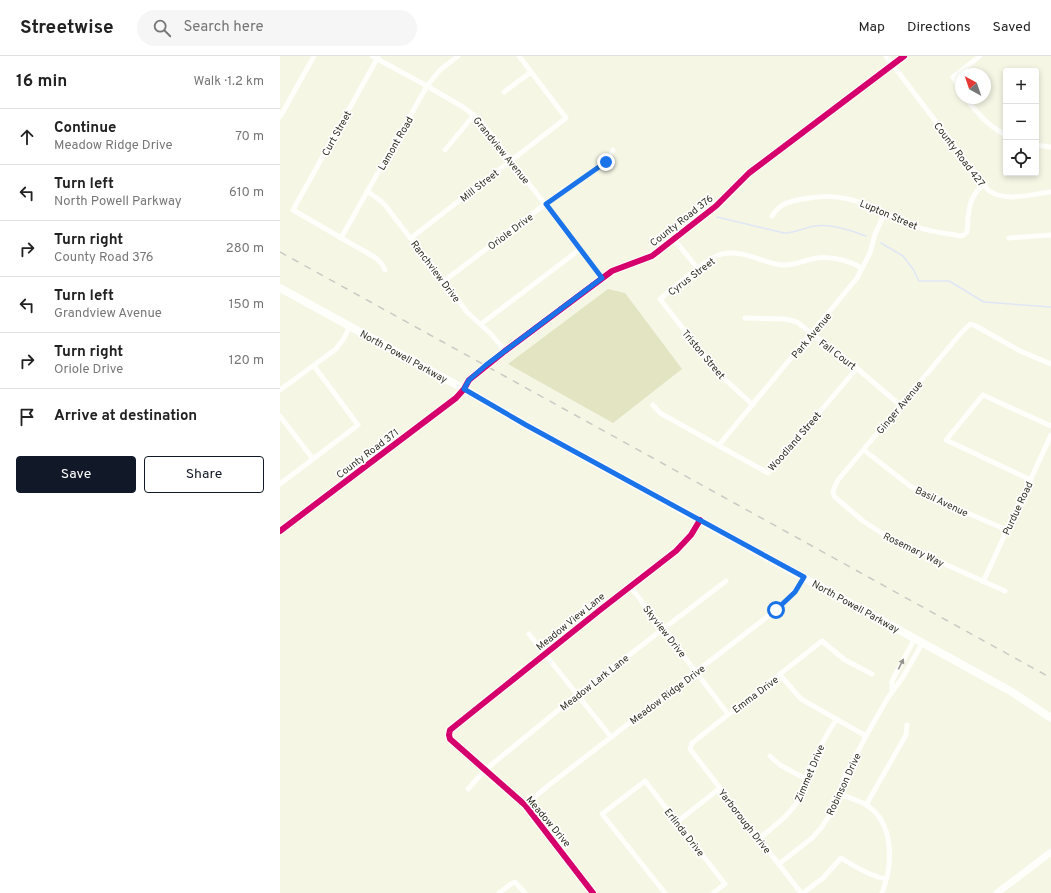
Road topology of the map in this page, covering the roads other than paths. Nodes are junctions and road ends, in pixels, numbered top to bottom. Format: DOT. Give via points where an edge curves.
graph roads {
  1 [pos="314,56"];
  2 [pos="458,56"];
  3 [pos="518,56"];
  4 [pos="886,56"];
  5 [pos="904,56"];
  6 [pos="980,56"];
  7 [pos="376,57"];
  8 [pos="893,65"];
  9 [pos="965,68"];
  10 [pos="531,72"];
  11 [pos="427,86"];
  12 [pos="504,92"];
  13 [pos="970,104"];
  14 [pos="474,115"];
  15 [pos="280,117"];
  16 [pos="1003,132"];
  17 [pos="1039,145"];
  18 [pos="1051,147"];
  19 [pos="445,150"];
  20 [pos="613,150"];
  21 [pos="512,160"];
  22 [pos="983,185"];
  23 [pos="367,191"];
  24 [pos="1051,192"];
  25 [pos="546,204"];
  26 [pos="885,213"];
  27 [pos="772,216"];
  28 [pos="1051,235"];
  29 [pos="341,238"];
  30 [pos="411,238"];
  31 [pos="1009,238"];
  32 [pos="674,239"];
  33 [pos="580,250"];
  34 [pos="862,268"];
  35 [pos="698,269"];
  36 [pos="385,270"];
  37 [pos="602,278"];
  38 [pos="444,281"];
  39 [pos="280,288"];
  40 [pos="660,299"];
  41 [pos="745,318"];
  42 [pos="481,324"];
  43 [pos="350,326"];
  44 [pos="812,334"];
  45 [pos="505,351"];
  46 [pos="1051,364"];
  47 [pos="314,366"];
  48 [pos="857,368"];
  49 [pos="464,389"];
  50 [pos="280,390"];
  51 [pos="653,405"];
  52 [pos="753,405"];
  53 [pos="900,405"];
  54 [pos="280,416"];
  55 [pos="1051,426"];
  56 [pos="1051,435"];
  57 [pos="719,445"];
  58 [pos="864,450"];
  59 [pos="313,460"];
  60 [pos="1031,480"];
  61 [pos="280,484"];
  62 [pos="833,494"];
  63 [pos="700,520"];
  64 [pos="1007,530"];
  65 [pos="280,531"];
  66 [pos="804,577"];
  67 [pos="726,580"];
  68 [pos="983,582"];
  69 [pos="630,586"];
  70 [pos="1005,592"];
  71 [pos="663,629"];
  72 [pos="529,634"];
  73 [pos="915,638"];
  74 [pos="923,642"];
  75 [pos="545,654"];
  76 [pos="696,672"];
  77 [pos="872,674"];
  78 [pos="780,675"];
  79 [pos="892,691"];
  80 [pos="578,694"];
  81 [pos="728,714"];
  82 [pos="1051,718"];
  83 [pos="836,720"];
  84 [pos="907,725"];
  85 [pos="449,735"];
  86 [pos="866,736"];
  87 [pos="611,737"];
  88 [pos="690,748"];
  89 [pos="770,756"];
  90 [pos="485,770"];
  91 [pos="806,779"];
  92 [pos="720,788"];
  93 [pos="468,789"];
  94 [pos="839,794"];
  95 [pos="525,805"];
  96 [pos="866,805"];
  97 [pos="677,822"];
  98 [pos="760,838"];
  99 [pos="1051,852"];
  100 [pos="779,864"];
  101 [pos="886,879"];
  102 [pos="499,893"];
  103 [pos="525,893"];
  104 [pos="593,893"];
  105 [pos="665,893"];
  106 [pos="713,893"];
  107 [pos="802,893"];
  108 [pos="882,893"];
  109 [pos="997,893"];
  1 -- 15 [label="street"];
  2 -- 11 [label="street, Lamont Road" via="440,70"];
  3 -- 10 [label="street"];
  4 -- 8 [label="street, County Road 427"];
  5 -- 8 [label="street, County Road 376"];
  6 -- 9 [label="street"];
  7 -- 11 [label="street, Grandview Avenue"];
  7 -- 29 [label="street, Curt Street" via="293,210"];
  8 -- 22 [label="street, County Road 427"];
  8 -- 32 [label="street, County Road 376" via="749,174 716,206"];
  10 -- 12 [label="street"];
  10 -- 21 [label="street, Mill Street" via="566,118"];
  11 -- 14 [label="street, Grandview Avenue"];
  11 -- 23 [label="street, Lamont Road"];
  13 -- 16 [label="street" via="985,120"];
  14 -- 19 [label="street"];
  14 -- 21 [label="street, Grandview Avenue"];
  17 -- 18 [label="street"];
  20 -- 25 [label="street, Oriole Drive" via="606,162"];
  21 -- 25 [label="street, Grandview Avenue"];
  21 -- 30 [label="street, Mill Street"];
  22 -- 24 [label="street, County Road 427" via="994,194 1005,197"];
  22 -- 26 [label="street, Lupton Street" via="971,200 968,232 964,235 931,231"];
  23 -- 29 [label="street, Lamont Road"];
  23 -- 30 [label="street, Ranchview Drive" via="381,200"];
  25 -- 33 [label="street, Grandview Avenue"];
  25 -- 38 [label="street, Oriole Drive"];
  26 -- 27 [label="street, Lupton Street" via="852,199 831,196 808,198 786,204 778,207"];
  26 -- 34 [label="street, Park Avenue"];
  28 -- 31 [label="street"];
  29 -- 36 [label="street" via="376,258"];
  30 -- 38 [label="street, Ranchview Drive"];
  32 -- 35 [label="street"];
  32 -- 37 [label="street, County Road 376" via="652,256 612,271"];
  33 -- 37 [label="street, Grandview Avenue"];
  33 -- 42 [label="street"];
  34 -- 35 [label="street, Cyrus Street" via="846,260 828,257 783,265 729,253 715,257"];
  34 -- 44 [label="street, Park Avenue" via="851,286"];
  35 -- 40 [label="street, Cyrus Street"];
  37 -- 45 [label="street, County Road 376"];
  38 -- 42 [label="street, Ranchview Drive" via="466,312"];
  39 -- 43 [label="main road, North Powell Parkway"];
  40 -- 52 [label="street, Triston Street" via="714,369"];
  41 -- 44 [label="street, Fall Court" via="792,320"];
  42 -- 45 [label="street, Ranchview Drive"];
  43 -- 47 [label="street" via="336,349"];
  43 -- 49 [label="main road, North Powell Parkway"];
  44 -- 48 [label="street, Fall Court"];
  44 -- 52 [label="street, Park Avenue"];
  45 -- 49 [label="street, County Road 376" via="469,380"];
  46 -- 53 [label="street, Ginger Avenue" via="1020,351 970,324"];
  47 -- 50 [label="street"];
  47 -- 59 [label="street" via="358,425"];
  48 -- 53 [label="street, Fall Court"];
  48 -- 57 [label="street, Woodland Street" via="768,473"];
  49 -- 63 [label="main road, North Powell Parkway"];
  49 -- 65 [label="street, County Road 371" via="456,398"];
  51 -- 57 [label="street" via="660,414"];
  52 -- 57 [label="street, Park Avenue"];
  53 -- 58 [label="street, Ginger Avenue"];
  54 -- 59 [label="street"];
  55 -- 60 [label="street" via="983,395 946,440"];
  56 -- 60 [label="street, Purdue Road"];
  58 -- 62 [label="street, Ginger Avenue" via="838,480"];
  58 -- 64 [label="street, Basil Avenue" via="910,486 926,495"];
  59 -- 61 [label="street"];
  60 -- 64 [label="street, Purdue Road"];
  62 -- 68 [label="street, Rosemary Way" via="863,521 900,544"];
  63 -- 66 [label="main road, North Powell Parkway"];
  63 -- 69 [label="street, Meadow View Lane" via="684,543"];
  64 -- 68 [label="street, Purdue Road"];
  66 -- 73 [label="main road, North Powell Parkway"];
  66 -- 76 [label="street, Meadow Ridge Drive" via="787,601"];
  67 -- 71 [label="street, Meadow Lark Lane"];
  68 -- 70 [label="street, Rosemary Way"];
  69 -- 71 [label="street, Skyview Drive"];
  69 -- 75 [label="street, Meadow View Lane"];
  71 -- 76 [label="street, Skyview Drive"];
  71 -- 80 [label="street, Meadow Lark Lane"];
  72 -- 75 [label="street"];
  73 -- 74 [label="main road, North Powell Parkway"];
  79 -- 73 [label="street, Robinson Drive, one-way" via="892,681"];
  74 -- 79 [label="street, Robinson Drive"];
  74 -- 82 [label="main road, North Powell Parkway" via="1012,692"];
  75 -- 80 [label="street"];
  75 -- 85 [label="street, Meadow View Lane" via="450,730"];
  76 -- 81 [label="street, Skyview Drive"];
  76 -- 87 [label="street, Meadow Ridge Drive"];
  77 -- 78 [label="street, Emma Drive" via="845,660 822,641"];
  78 -- 81 [label="street, Emma Drive"];
  78 -- 83 [label="street" via="801,699"];
  79 -- 86 [label="street, Robinson Drive"];
  80 -- 87 [label="street"];
  80 -- 90 [label="street, Meadow Lark Lane"];
  81 -- 88 [label="street, Emma Drive" via="692,743"];
  83 -- 86 [label="street"];
  83 -- 91 [label="street, Zimmet Drive" via="824,738"];
  84 -- 96 [label="street" via="906,735"];
  85 -- 90 [label="street, Meadow Drive" via="450,739"];
  86 -- 94 [label="street, Robinson Drive" via="845,776"];
  87 -- 95 [label="street, Meadow Ridge Drive"];
  88 -- 92 [label="street, Yarborough Drive"];
  89 -- 91 [label="street" via="780,765"];
  90 -- 93 [label="street, Meadow Lark Lane"];
  90 -- 95 [label="street, Meadow Drive"];
  91 -- 98 [label="street, Zimmet Drive" via="793,808"];
  92 -- 97 [label="street"];
  92 -- 98 [label="street, Yarborough Drive"];
  94 -- 96 [label="street"];
  94 -- 100 [label="street, Robinson Drive" via="831,814 821,828"];
  95 -- 104 [label="street, Meadow Drive"];
  96 -- 101 [label="street" via="877,815 886,830 890,857"];
  97 -- 105 [label="street, Erlinda Drive" via="645,781 602,814"];
  97 -- 106 [label="street, Erlinda Drive" via="725,884"];
  98 -- 100 [label="street, Yarborough Drive"];
  99 -- 109 [label="street"];
  100 -- 107 [label="street, Yarborough Drive"];
  101 -- 107 [label="street" via="860,870 841,858 823,878"];
  101 -- 108 [label="street"];
  102 -- 103 [label="street" via="515,882"];
}
